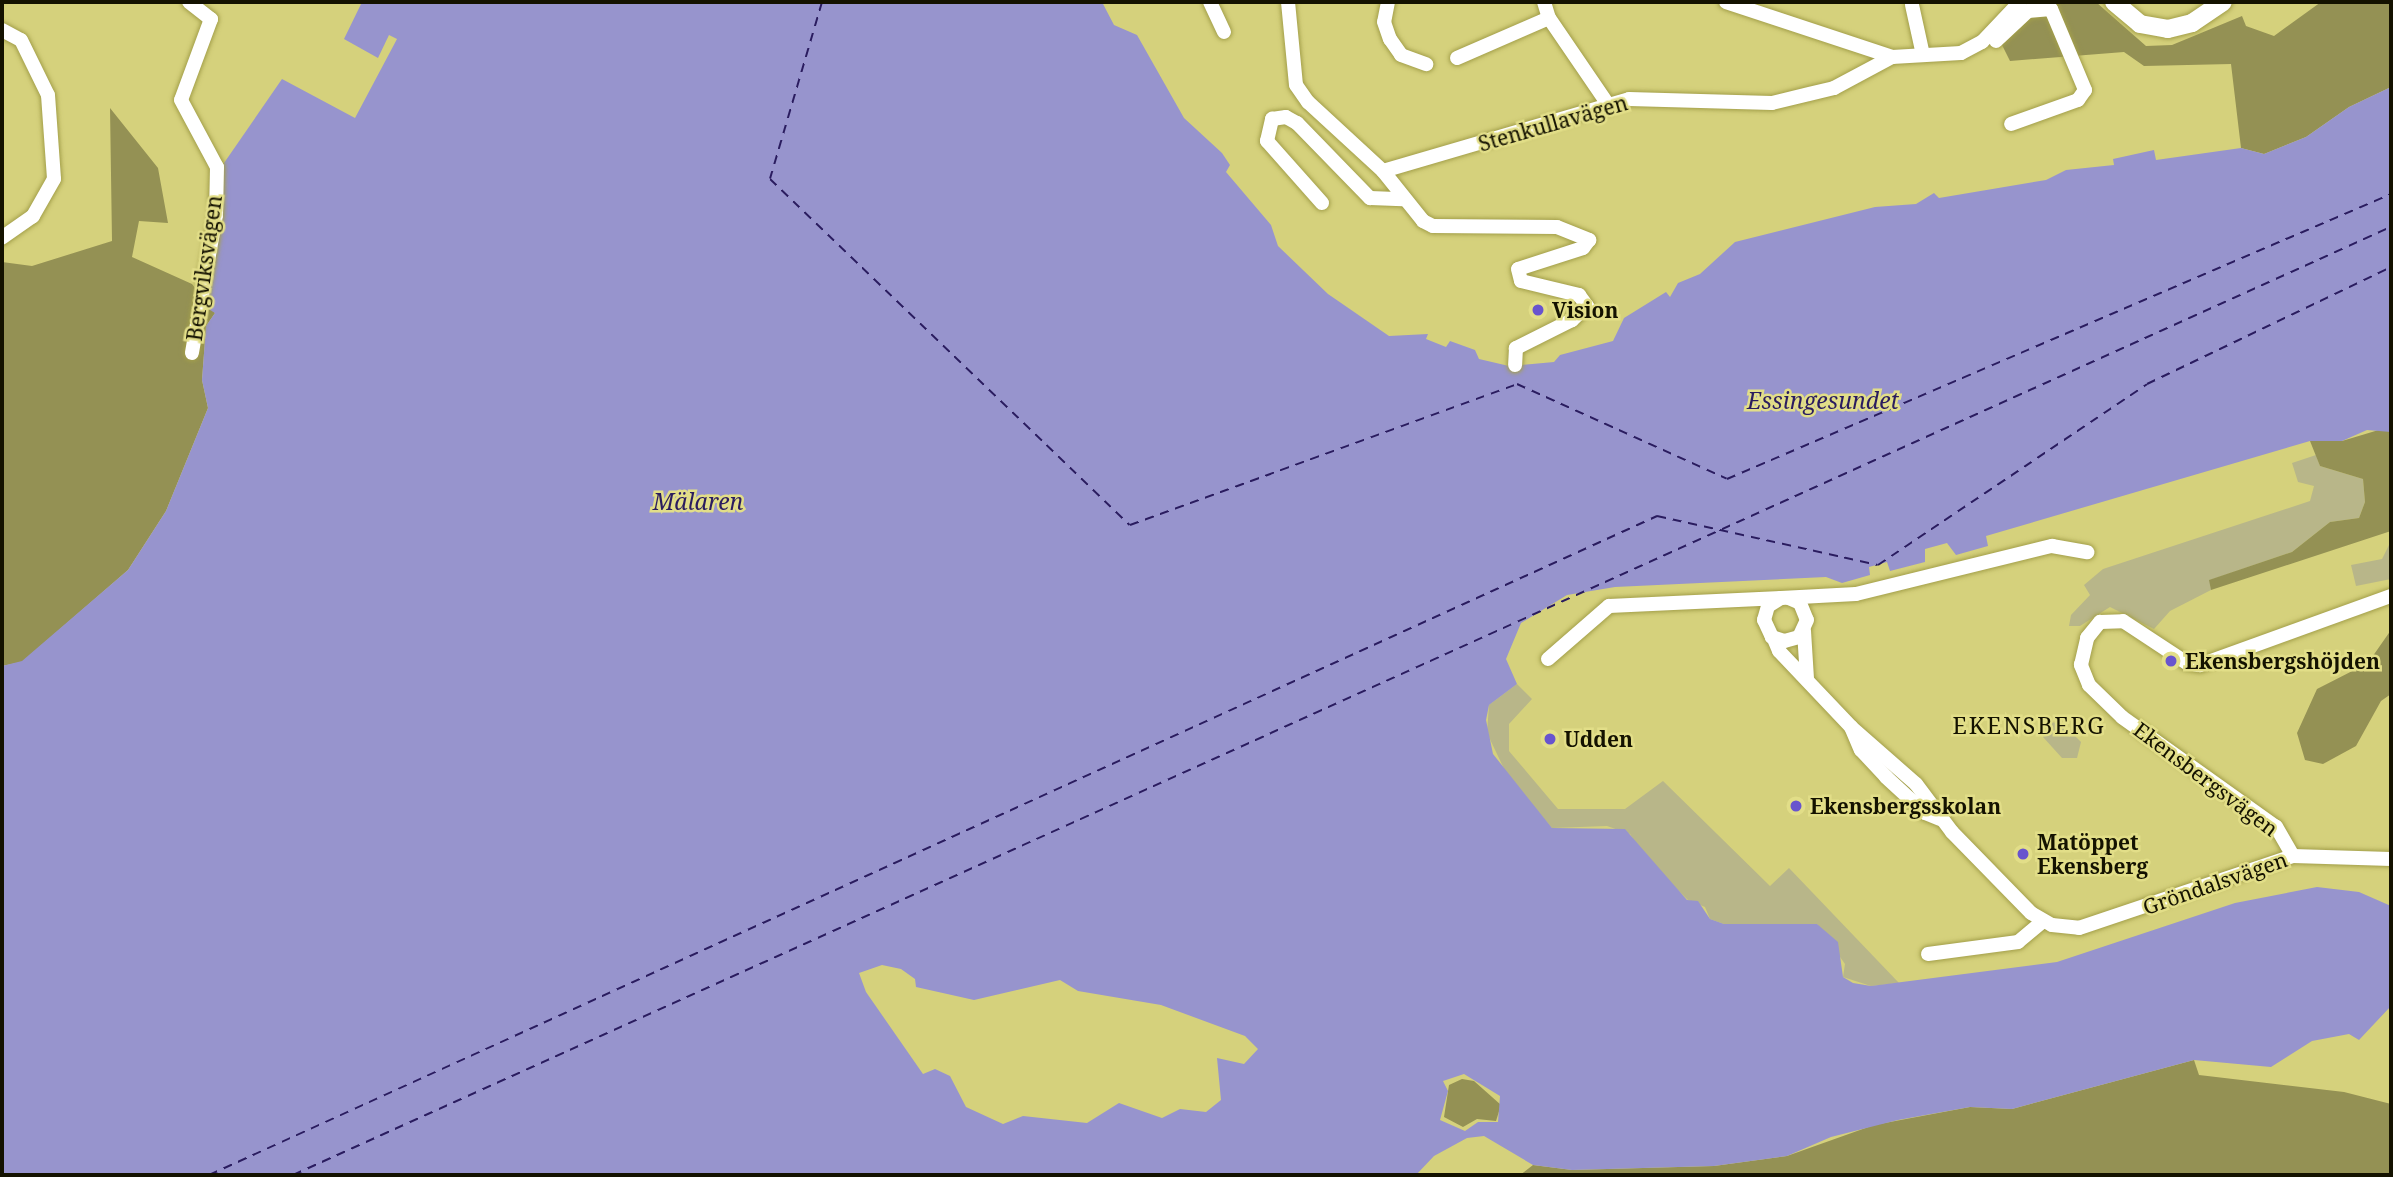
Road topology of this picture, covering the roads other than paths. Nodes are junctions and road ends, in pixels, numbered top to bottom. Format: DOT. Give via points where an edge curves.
graph roads {
  1 [pos="189,2"];
  2 [pos="1210,2"];
  3 [pos="1288,2"];
  4 [pos="1388,2"];
  5 [pos="1544,2"];
  6 [pos="1726,2"];
  7 [pos="2020,2"];
  8 [pos="2114,2"];
  9 [pos="2223,2"];
  10 [pos="1912,5"];
  11 [pos="1549,18"];
  12 [pos="2,30"];
  13 [pos="1224,32"];
  14 [pos="1982,42"];
  15 [pos="1923,55"];
  16 [pos="1892,57"];
  17 [pos="1457,58"];
  18 [pos="1426,64"];
  19 [pos="1609,106"];
  20 [pos="2011,124"];
  21 [pos="1383,172"];
  22 [pos="1403,199"];
  23 [pos="1322,203"];
  24 [pos="2,237"];
  25 [pos="192,353"];
  26 [pos="1515,365"];
  27 [pos="2087,552"];
  28 [pos="1825,596"];
  29 [pos="2391,596"];
  30 [pos="1743,598"];
  31 [pos="1785,598"];
  32 [pos="1764,620"];
  33 [pos="1806,625"];
  34 [pos="1774,639"];
  35 [pos="1548,659"];
  36 [pos="1807,679"];
  37 [pos="2293,856"];
  38 [pos="2391,859"];
  39 [pos="2043,921"];
  40 [pos="1928,954"];
  1 -- 25 [label="street, Bergviksvägen" via="211,19 181,100 217,167 216,215"];
  2 -- 13 [label="street"];
  3 -- 21 [label="street" via="1296,85 1308,102"];
  4 -- 18 [label="street" via="1384,22 1390,39 1401,55"];
  5 -- 11 [label="street"];
  6 -- 16 [label="street"];
  7 -- 14 [label="street, Stenkullavägen"];
  8 -- 9 [label="street" via="2140,24 2168,29 2192,23"];
  10 -- 15 [label="street"];
  11 -- 17 [label="street"];
  11 -- 19 [label="street"];
  12 -- 24 [label="street" via="21,40 48,95 54,178 29,221"];
  14 -- 15 [label="street, Stenkullavägen" via="1961,53"];
  14 -- 20 [label="street" via="1992,44 2028,12 2051,9 2079,72 2085,90 2078,100"];
  15 -- 16 [label="street, Stenkullavägen"];
  16 -- 19 [label="street, Stenkullavägen" via="1834,88 1772,103 1629,99"];
  19 -- 21 [label="street, Stenkullavägen"];
  21 -- 22 [label="street"];
  22 -- 23 [label="street" via="1370,198 1297,123 1286,117 1272,120 1267,141"];
  22 -- 26 [label="street" via="1433,226 1557,228 1588,240 1583,248 1518,269 1521,281 1579,295 1587,306 1572,320 1516,348"];
  27 -- 28 [label="street" via="2052,545 1856,594"];
  28 -- 31 [label="street"];
  28 -- 33 [label="street"];
  29 -- 37 [label="street, Ekensbergsvägen" via="2200,665 2172,654 2123,621 2100,622 2087,638 2081,665 2089,685 2122,717 2276,827"];
  30 -- 31 [label="street"];
  30 -- 32 [label="street"];
  30 -- 35 [label="street" via="1609,606"];
  31 -- 32 [label="street" via="1768,606"];
  31 -- 33 [label="street" via="1800,603"];
  32 -- 34 [label="street"];
  33 -- 34 [label="street" via="1792,640"];
  33 -- 36 [label="street"];
  34 -- 36 [label="street"];
  36 -- 39 [label="street" via="1851,727 1861,750 1878,768 1925,813 1940,819"];
  37 -- 38 [label="street, Gröndalsvägen"];
  37 -- 39 [label="street, Gröndalsvägen" via="2078,928"];
  39 -- 40 [label="street" via="2018,942"];
}
